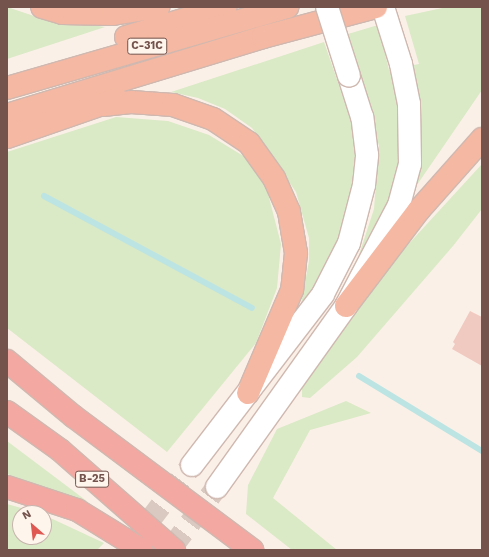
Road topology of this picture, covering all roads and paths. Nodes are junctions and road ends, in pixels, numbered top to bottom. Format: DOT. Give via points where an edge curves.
graph roads {
  1 [pos="42,7"];
  2 [pos="158,7"];
  3 [pos="226,7"];
  4 [pos="288,7"];
  5 [pos="327,7"];
  6 [pos="376,7"];
  7 [pos="383,7"];
  8 [pos="263,37"];
  9 [pos="7,74"];
  10 [pos="7,88"];
  11 [pos="103,105"];
  12 [pos="7,115"];
  13 [pos="7,138"];
  14 [pos="482,138"];
  15 [pos="346,306"];
  16 [pos="7,360"];
  17 [pos="7,369"];
  18 [pos="248,393"];
  19 [pos="7,412"];
  20 [pos="73,416"];
  21 [pos="192,465"];
  22 [pos="7,487"];
  23 [pos="217,487"];
  24 [pos="142,550"];
  25 [pos="174,550"];
  26 [pos="252,550"];
  1 -- 2 [label="highway" via="63,13 113,14"];
  3 -- 9 [label="highway"];
  4 -- 10 [label="highway, C-31C"];
  5 -- 18 [label="street, bridge" via="366,136 364,185 358,217 339,267 323,294"];
  6 -- 8 [label="highway, C-31C"];
  7 -- 15 [label="street" via="401,64 411,126 406,185 388,230"];
  8 -- 11 [label="highway"];
  8 -- 12 [label="highway, C-31C"];
  11 -- 13 [label="highway"];
  11 -- 18 [label="highway" via="131,102 173,105 212,119 249,143 274,178 289,212 296,253 292,290"];
  14 -- 15 [label="highway" via="419,210"];
  15 -- 23 [label="street"];
  16 -- 20 [label="highway"];
  17 -- 20 [label="highway"];
  18 -- 21 [label="street"];
  19 -- 25 [label="highway, B-25" via="60,450"];
  20 -- 26 [label="highway"];
  22 -- 24 [label="highway" via="77,510"];
}
